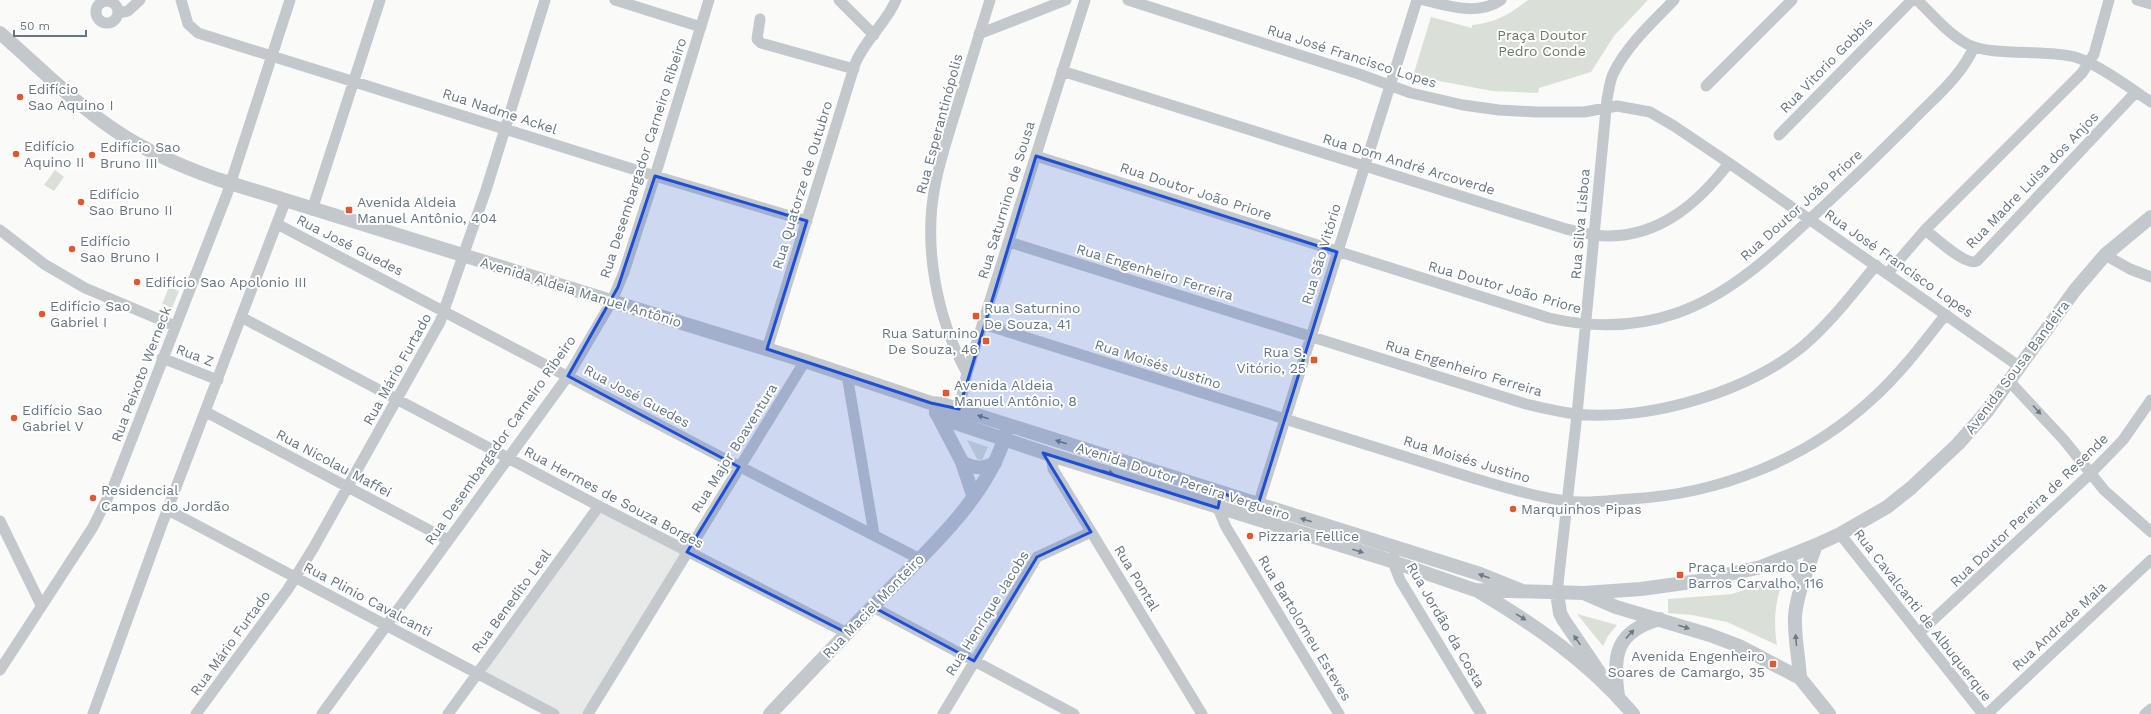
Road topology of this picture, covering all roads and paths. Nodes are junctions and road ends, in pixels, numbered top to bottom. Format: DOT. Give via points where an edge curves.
graph roads {
  1 [pos="140,0"];
  2 [pos="181,0"];
  3 [pos="290,0"];
  4 [pos="380,0"];
  5 [pos="545,0"];
  6 [pos="615,0"];
  7 [pos="709,0"];
  8 [pos="840,0"];
  9 [pos="896,0"];
  10 [pos="990,0"];
  11 [pos="1066,0"];
  12 [pos="1085,0"];
  13 [pos="1128,0"];
  14 [pos="1417,0"];
  15 [pos="1424,0"];
  16 [pos="1501,0"];
  17 [pos="1674,0"];
  18 [pos="1792,0"];
  19 [pos="1912,0"];
  20 [pos="1917,0"];
  21 [pos="2108,0"];
  22 [pos="2137,0"];
  23 [pos="99,2"];
  24 [pos="2151,4"];
  25 [pos="118,13"];
  26 [pos="760,19"];
  27 [pos="701,27"];
  28 [pos="0,33"];
  29 [pos="874,34"];
  30 [pos="979,34"];
  31 [pos="1974,47"];
  32 [pos="271,56"];
  33 [pos="2089,63"];
  34 [pos="854,69"];
  35 [pos="1062,71"];
  36 [pos="353,80"];
  37 [pos="1390,86"];
  38 [pos="1706,86"];
  39 [pos="2136,92"];
  40 [pos="2151,102"];
  41 [pos="1606,108"];
  42 [pos="505,129"];
  43 [pos="1779,135"];
  44 [pos="1036,156"];
  45 [pos="1729,163"];
  46 [pos="1364,166"];
  47 [pos="655,176"];
  48 [pos="230,183"];
  49 [pos="285,202"];
  50 [pos="312,210"];
  51 [pos="2151,217"];
  52 [pos="1810,219"];
  53 [pos="807,221"];
  54 [pos="277,224"];
  55 [pos="0,230"];
  56 [pos="1925,230"];
  57 [pos="1594,235"];
  58 [pos="1009,242"];
  59 [pos="1337,252"];
  60 [pos="464,255"];
  61 [pos="2105,255"];
  62 [pos="1876,265"];
  63 [pos="1887,274"];
  64 [pos="2151,277"];
  65 [pos="612,301"];
  66 [pos="445,311"];
  67 [pos="1946,314"];
  68 [pos="241,317"];
  69 [pos="983,324"];
  70 [pos="1586,325"];
  71 [pos="175,326"];
  72 [pos="1311,336"];
  73 [pos="767,350"];
  74 [pos="162,358"];
  75 [pos="805,361"];
  76 [pos="2020,367"];
  77 [pos="967,373"];
  78 [pos="847,375"];
  79 [pos="568,376"];
  80 [pos="218,380"];
  81 [pos="2010,382"];
  82 [pos="397,400"];
  83 [pos="2151,400"];
  84 [pos="933,408"];
  85 [pos="959,409"];
  86 [pos="206,412"];
  87 [pos="1577,414"];
  88 [pos="1285,419"];
  89 [pos="956,424"];
  90 [pos="1008,426"];
  91 [pos="1004,440"];
  92 [pos="1051,455"];
  93 [pos="508,458"];
  94 [pos="960,458"];
  95 [pos="995,463"];
  96 [pos="739,467"];
  97 [pos="2090,474"];
  98 [pos="348,487"];
  99 [pos="1220,493"];
  100 [pos="973,495"];
  101 [pos="1568,501"];
  102 [pos="599,506"];
  103 [pos="1218,508"];
  104 [pos="168,510"];
  105 [pos="1256,512"];
  106 [pos="0,521"];
  107 [pos="1091,532"];
  108 [pos="2151,532"];
  109 [pos="874,534"];
  110 [pos="1840,534"];
  111 [pos="448,540"];
  112 [pos="1816,545"];
  113 [pos="1395,548"];
  114 [pos="687,552"];
  115 [pos="920,559"];
  116 [pos="1778,560"];
  117 [pos="2151,560"];
  118 [pos="1393,562"];
  119 [pos="295,577"];
  120 [pos="1804,580"];
  121 [pos="1640,589"];
  122 [pos="1475,590"];
  123 [pos="1520,590"];
  124 [pos="1584,593"];
  125 [pos="1558,594"];
  126 [pos="41,605"];
  127 [pos="873,606"];
  128 [pos="1633,612"];
  129 [pos="1661,619"];
  130 [pos="386,625"];
  131 [pos="847,633"];
  132 [pos="1919,634"];
  133 [pos="974,661"];
  134 [pos="0,670"];
  135 [pos="478,673"];
  136 [pos="1800,678"];
  137 [pos="1606,684"];
  138 [pos="1618,696"];
  139 [pos="2151,709"];
  140 [pos="92,714"];
  141 [pos="196,714"];
  142 [pos="322,714"];
  143 [pos="448,714"];
  144 [pos="554,714"];
  145 [pos="588,714"];
  146 [pos="770,714"];
  147 [pos="943,714"];
  148 [pos="1074,714"];
  149 [pos="1202,714"];
  150 [pos="1339,714"];
  151 [pos="1481,714"];
  152 [pos="1633,714"];
  153 [pos="1828,714"];
  154 [pos="1983,714"];
  155 [pos="1987,714"];
  156 [pos="2146,714"];
  1 -- 25 [label="street" via="128,11"];
  2 -- 32 [label="street, Rua Nadme Ackel" via="188,24 198,33"];
  3 -- 32 [label="street, Rua Peixoto Werneck"];
  4 -- 36 [label="street"];
  5 -- 42 [label="street, Rua Mário Furtado"];
  6 -- 27 [label="street"];
  7 -- 27 [label="street, Rua Desembargador Carneiro Ribeiro"];
  8 -- 29 [label="street"];
  9 -- 29 [label="street, Rua Quatorze de Outubro" via="884,24"];
  10 -- 30 [label="street, Rua Esperantinópolis"];
  11 -- 30 [label="street"];
  12 -- 35 [label="street, Rua Saturnino de Sousa"];
  13 -- 37 [label="street, Rua José Francisco Lopes"];
  14 -- 37 [label="street, Rua São Vitório"];
  15 -- 16 [label="street" via="1477,9"];
  17 -- 41 [label="street, Rua Silva Lisboa" via="1642,34 1613,73"];
  18 -- 38 [label="street"];
  19 -- 43 [label="street, Rua Vitorio Gobbis"];
  20 -- 31 [label="street" via="1958,39"];
  21 -- 33 [label="street" via="2098,42"];
  22 -- 24 [label="street"];
  23 -- 25 [label="street" via="108,1 114,4"];
  23 -- 25 [label="street" via="96,12 102,21 112,22"];
  26 -- 34 [label="street" via="757,39 761,44"];
  27 -- 47 [label="street, Rua Desembargador Carneiro Ribeiro"];
  28 -- 48 [label="street, Avenida Aldeia Manuel Antônio" via="85,109 114,130 162,158"];
  29 -- 34 [label="street, Rua Quatorze de Outubro" via="860,52"];
  30 -- 77 [label="street, Rua Esperantinópolis" via="945,147 932,209 932,261 950,338"];
  31 -- 33 [label="street" via="2061,54"];
  31 -- 52 [label="street, Rua Doutor João Priore" via="1959,72 1888,146"];
  32 -- 36 [label="street, Rua Nadme Ackel"];
  32 -- 48 [label="street, Rua Peixoto Werneck"];
  33 -- 39 [label="street"];
  33 -- 56 [label="street" via="2045,112"];
  34 -- 53 [label="street, Rua Quatorze de Outubro"];
  35 -- 44 [label="street, Rua Saturnino de Sousa"];
  35 -- 46 [label="street, Rua Dom André Arcoverde"];
  36 -- 42 [label="street, Rua Nadme Ackel"];
  36 -- 50 [label="street"];
  37 -- 41 [label="street, Rua José Francisco Lopes" via="1411,93 1494,109 1568,112"];
  37 -- 46 [label="street, Rua São Vitório"];
  39 -- 40 [label="street"];
  39 -- 56 [label="street, Rua Madre Luisa dos Anjos" via="1977,261 1968,262"];
  41 -- 45 [label="street, Rua José Francisco Lopes" via="1631,108 1650,112"];
  41 -- 57 [label="street, Rua Silva Lisboa"];
  42 -- 47 [label="street, Rua Nadme Ackel"];
  42 -- 60 [label="street, Rua Mário Furtado"];
  44 -- 58 [label="street, Rua Saturnino de Sousa"];
  44 -- 59 [label="street, Rua Doutor João Priore"];
  45 -- 52 [label="street, Rua José Francisco Lopes"];
  45 -- 57 [label="street, Rua Dom André Arcoverde" via="1699,198 1665,222 1619,236"];
  46 -- 57 [label="street, Rua Dom André Arcoverde" via="1566,229"];
  46 -- 59 [label="street, Rua São Vitório"];
  47 -- 53 [label="street, Rua Nadme Ackel"];
  47 -- 65 [label="street, Rua Desembargador Carneiro Ribeiro"];
  48 -- 49 [label="street, Avenida Aldeia Manuel Antônio"];
  48 -- 71 [label="street, Rua Peixoto Werneck"];
  49 -- 50 [label="street, Avenida Aldeia Manuel Antônio"];
  49 -- 54 [label="street"];
  50 -- 60 [label="street, Avenida Aldeia Manuel Antônio"];
  51 -- 61 [label="street, Avenida Sousa Bandeira"];
  52 -- 62 [label="street, Rua José Francisco Lopes"];
  52 -- 70 [label="street, Rua Doutor João Priore" via="1760,264 1703,302 1648,322"];
  53 -- 73 [label="street, Rua Quatorze de Outubro"];
  54 -- 66 [label="street, Rua José Guedes"];
  54 -- 68 [label="street"];
  55 -- 71 [label="street" via="44,264 86,288"];
  56 -- 63 [label="street"];
  57 -- 70 [label="street, Rua Silva Lisboa"];
  58 -- 69 [label="street, Rua Saturnino de Sousa"];
  58 -- 72 [label="street, Rua Engenheiro Ferreira"];
  59 -- 70 [label="street, Rua Doutor João Priore" via="1549,318"];
  59 -- 72 [label="street, Rua São Vitório"];
  60 -- 65 [label="street, Avenida Aldeia Manuel Antônio"];
  60 -- 66 [label="street, Rua Mário Furtado"];
  61 -- 64 [label="street" via="2130,270"];
  61 -- 76 [label="street, Avenida Sousa Bandeira" via="2075,290"];
  62 -- 63 [label="street, Rua José Francisco Lopes"];
  62 -- 87 [label="street, Rua Engenheiro Ferreira" via="1809,341 1781,361 1729,390 1644,411 1609,415"];
  63 -- 67 [label="street, Rua José Francisco Lopes"];
  65 -- 73 [label="street, Avenida Aldeia Manuel Antônio"];
  65 -- 79 [label="street, Rua Desembargador Carneiro Ribeiro"];
  66 -- 79 [label="street, Rua José Guedes"];
  66 -- 82 [label="street, Rua Mário Furtado"];
  67 -- 76 [label="street, Rua José Francisco Lopes"];
  67 -- 101 [label="street, Rua Moisés Justino" via="1905,366 1871,401 1843,424 1785,459 1693,492"];
  68 -- 80 [label="street"];
  68 -- 82 [label="street, Rua Hermes de Souza Borges"];
  69 -- 77 [label="street, Rua Saturnino de Sousa"];
  69 -- 88 [label="street, Rua Moisés Justino"];
  70 -- 87 [label="street, Rua Silva Lisboa"];
  71 -- 74 [label="street, Rua Peixoto Werneck"];
  72 -- 87 [label="street, Rua Engenheiro Ferreira" via="1526,404"];
  72 -- 88 [label="street, Rua São Vitório"];
  73 -- 75 [label="street, Avenida Aldeia Manuel Antônio"];
  74 -- 80 [label="street, Rua Z"];
  74 -- 126 [label="street, Rua Peixoto Werneck" via="114,485 93,527"];
  75 -- 78 [label="street, Avenida Aldeia Manuel Antônio"];
  75 -- 96 [label="street, Rua Major Boaventura"];
  76 -- 81 [label="street, Avenida Sousa Bandeira"];
  77 -- 85 [label="street, Rua Saturnino de Sousa"];
  78 -- 84 [label="street, Avenida Aldeia Manuel Antônio"];
  78 -- 109 [label="street"];
  79 -- 93 [label="street, Rua Desembargador Carneiro Ribeiro"];
  79 -- 96 [label="street, Rua José Guedes"];
  80 -- 86 [label="street"];
  81 -- 97 [label="street, one-way" via="2064,440"];
  81 -- 110 [label="street, Avenida Sousa Bandeira" via="1958,444 1935,467 1887,507"];
  82 -- 93 [label="street, Rua Hermes de Souza Borges"];
  82 -- 98 [label="street, Rua Mário Furtado"];
  83 -- 97 [label="street, Rua Doutor Pereira de Resende" via="2123,440"];
  84 -- 85 [label="street, Avenida Aldeia Manuel Antônio" via="942,404"];
  84 -- 89 [label="street, Avenida Aldeia Manuel Antônio"];
  84 -- 94 [label="street"];
  85 -- 89 [label="street"];
  90 -- 85 [label="street, Avenida Doutor Pereira Vergueiro, one-way"];
  86 -- 98 [label="street, Rua Nicolau Maffei"];
  86 -- 104 [label="street"];
  87 -- 101 [label="street, Rua Silva Lisboa"];
  88 -- 101 [label="street, Rua Moisés Justino" via="1508,489"];
  88 -- 105 [label="street, Rua São Vitório"];
  89 -- 91 [label="street, Avenida Doutor Pereira Vergueiro"];
  89 -- 94 [label="street"];
  90 -- 91 [label="street, Rua Maciel Monteiro"];
  99 -- 90 [label="street, Avenida Doutor Pereira Vergueiro, one-way"];
  91 -- 92 [label="street, Avenida Doutor Pereira Vergueiro"];
  91 -- 95 [label="street, Rua Maciel Monteiro"];
  92 -- 103 [label="street, Avenida Doutor Pereira Vergueiro, one-way"];
  92 -- 107 [label="street, Rua Pontal" via="1053,469"];
  93 -- 102 [label="street, Rua Hermes de Souza Borges"];
  93 -- 111 [label="street, Rua Desembargador Carneiro Ribeiro"];
  94 -- 95 [label="street" via="975,467 982,468"];
  94 -- 100 [label="street"];
  95 -- 100 [label="street, Rua Maciel Monteiro"];
  96 -- 109 [label="street, Rua José Guedes"];
  96 -- 114 [label="street, Rua Major Boaventura"];
  97 -- 108 [label="street" via="2120,506"];
  97 -- 132 [label="street, Rua Doutor Pereira de Resende"];
  98 -- 111 [label="street, Rua Nicolau Maffei"];
  98 -- 119 [label="street, Rua Mário Furtado"];
  99 -- 103 [label="street"];
  99 -- 105 [label="street, Avenida Doutor Pereira Vergueiro"];
  100 -- 115 [label="street, Rua Maciel Monteiro" via="963,512"];
  101 -- 125 [label="street, Rua Silva Lisboa"];
  102 -- 114 [label="street, Rua Hermes de Souza Borges"];
  102 -- 135 [label="street, Rua Benedito Leal"];
  103 -- 105 [label="street, Avenida Doutor Pereira Vergueiro"];
  103 -- 150 [label="street, Rua Bartolomeu Esteves" via="1226,527"];
  104 -- 119 [label="street, Rua Plinio Cavalcanti"];
  104 -- 140 [label="street"];
  113 -- 105 [label="street, Avenida Doutor Pereira Vergueiro, one-way"];
  105 -- 118 [label="street, Avenida Doutor Pereira Vergueiro, one-way"];
  106 -- 126 [label="street"];
  107 -- 133 [label="street, Rua Henrique Jacobs" via="1038,557"];
  107 -- 149 [label="street, Rua Pontal"];
  109 -- 115 [label="street, Rua José Guedes"];
  110 -- 112 [label="street, Avenida Sousa Bandeira"];
  110 -- 132 [label="street, Rua Cavalcanti de Albuquerque"];
  111 -- 130 [label="street, Rua Desembargador Carneiro Ribeiro"];
  112 -- 116 [label="street, Avenida Sousa Bandeira"];
  112 -- 120 [label="street"];
  113 -- 118 [label="street, Rua Jordão da Costa"];
  123 -- 113 [label="street, Avenida Doutor Pereira Vergueiro, one-way" via="1480,574"];
  114 -- 131 [label="street, Rua Hermes de Souza Borges"];
  114 -- 145 [label="street, Rua Major Boaventura"];
  115 -- 127 [label="street, Rua Maciel Monteiro"];
  116 -- 120 [label="street" via="1794,567"];
  116 -- 121 [label="street, Avenida Sousa Bandeira" via="1761,567 1719,577"];
  117 -- 155 [label="street, Rua Andrede Maia"];
  118 -- 122 [label="street, Avenida Doutor Pereira Vergueiro"];
  118 -- 151 [label="street, Rua Jordão da Costa" via="1400,580"];
  119 -- 130 [label="street, Rua Plinio Cavalcanti"];
  119 -- 141 [label="street, Rua Mário Furtado"];
  136 -- 120 [label="street, one-way" via="1795,615"];
  121 -- 124 [label="street, Avenida Sousa Bandeira"];
  121 -- 128 [label="street" via="1630,599"];
  122 -- 123 [label="street, Avenida Doutor Pereira Vergueiro"];
  122 -- 137 [label="street, Avenida Doutor Pereira Vergueiro, one-way" via="1550,636"];
  123 -- 125 [label="street, Avenida Doutor Pereira Vergueiro"];
  124 -- 125 [label="street, Avenida Sousa Bandeira"];
  124 -- 128 [label="street"];
  137 -- 125 [label="street, Avenida Doutor Pereira Vergueiro, one-way" via="1563,619"];
  126 -- 134 [label="street, Rua Peixoto Werneck"];
  127 -- 131 [label="street, Rua Maciel Monteiro"];
  127 -- 133 [label="street"];
  128 -- 129 [label="street"];
  129 -- 136 [label="street, one-way" via="1738,646"];
  138 -- 129 [label="street, one-way" via="1614,673 1619,646 1643,624"];
  130 -- 135 [label="street, Rua Plinio Cavalcanti"];
  130 -- 142 [label="street, Rua Desembargador Carneiro Ribeiro"];
  131 -- 146 [label="street, Rua Maciel Monteiro"];
  132 -- 154 [label="street, Rua Cavalcanti de Albuquerque"];
  133 -- 147 [label="street, Rua Henrique Jacobs"];
  133 -- 148 [label="street"];
  135 -- 143 [label="street, Rua Benedito Leal"];
  135 -- 144 [label="street, Rua Plinio Cavalcanti"];
  136 -- 153 [label="street"];
  137 -- 138 [label="street, Avenida Doutor Pereira Vergueiro"];
  138 -- 152 [label="street, Avenida Doutor Pereira Vergueiro"];
  139 -- 156 [label="street"];
}
